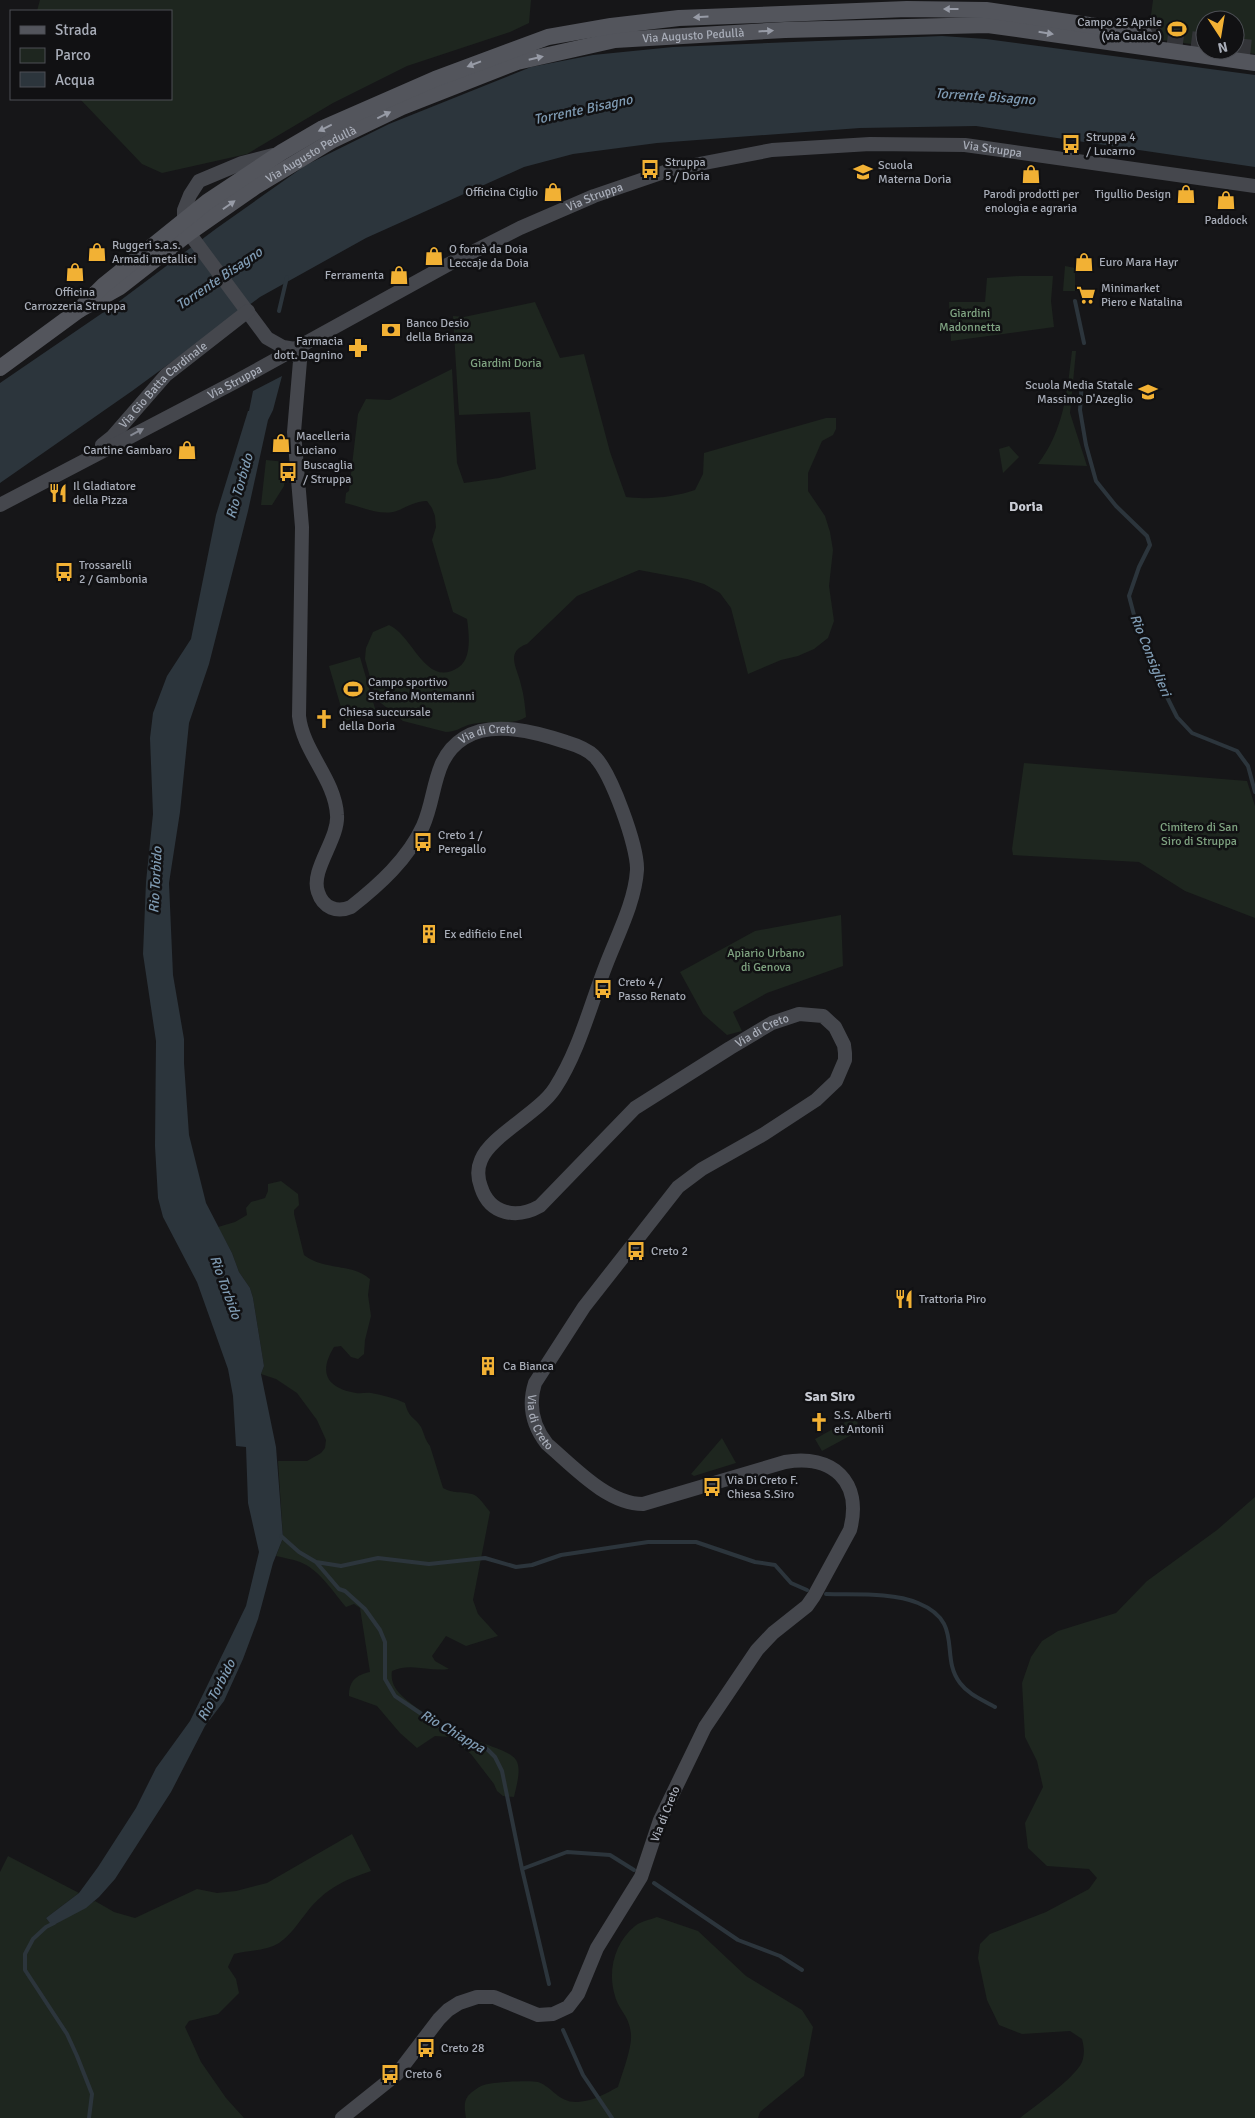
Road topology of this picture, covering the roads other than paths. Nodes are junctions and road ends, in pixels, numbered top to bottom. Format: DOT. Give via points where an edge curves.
graph roads {
  1 [pos="1144,33"];
  2 [pos="1255,63"];
  3 [pos="1255,186"];
  4 [pos="189,232"];
  5 [pos="247,309"];
  6 [pos="267,338"];
  7 [pos="295,349"];
  8 [pos="0,368"];
  9 [pos="257,369"];
  10 [pos="154,389"];
  11 [pos="163,418"];
  12 [pos="80,462"];
  13 [pos="0,505"];
  14 [pos="342,2118"];
  1 -- 4 [label="main road, Via Augusto Pedullà, one-way" via="981,9 907,9 679,18 548,37 435,79 323,128 207,202"];
  4 -- 2 [label="main road, Via Augusto Pedullà, one-way" via="256,186 333,140 402,107 518,62 615,40 785,30 988,25"];
  3 -- 7 [label="main road, Via Struppa" via="966,145 870,144 772,150 736,156 652,175 546,215"];
  4 -- 5 [label="main road"];
  4 -- 8 [label="main road" via="120,287 79,310"];
  5 -- 6 [label="main road"];
  5 -- 10 [label="main road, Via Gio Batta Cardinale" via="166,375"];
  6 -- 7 [label="main road" via="283,347"];
  6 -- 9 [label="main road" via="266,354"];
  7 -- 9 [label="main road, Via Struppa"];
  7 -- 14 [label="main road, Via di Creto" via="300,361 294,432 302,554 299,716 304,739 335,800 337,818 316,882 321,899 333,909 345,910 403,859 423,826 445,754 463,738 488,729 551,738 580,746 594,756 610,780 634,847 637,868 630,899 566,1070 549,1097 491,1146 480,1161 479,1177 488,1201 495,1208 513,1214 526,1213 540,1206 635,1108 786,1017 823,1016 835,1027 844,1045 845,1060 828,1091 686,1180 668,1198 584,1307 535,1383 532,1394 534,1422 539,1434 615,1498 633,1504 655,1501 800,1459 817,1462 838,1472 850,1488 853,1510 850,1530 807,1606 757,1650 705,1727 660,1820 642,1877 597,1948 574,2000 561,2010 546,2015 532,2014 494,1997 478,1997 459,2003 439,2019 398,2074"];
  9 -- 11 [label="main road, Via Struppa"];
  10 -- 11 [label="main road" via="146,408 147,415"];
  10 -- 12 [label="main road, Via Gio Batta Cardinale" via="112,437"];
  12 -- 11 [label="main road, Via Struppa, one-way"];
  12 -- 13 [label="main road, Via Struppa"];
}
